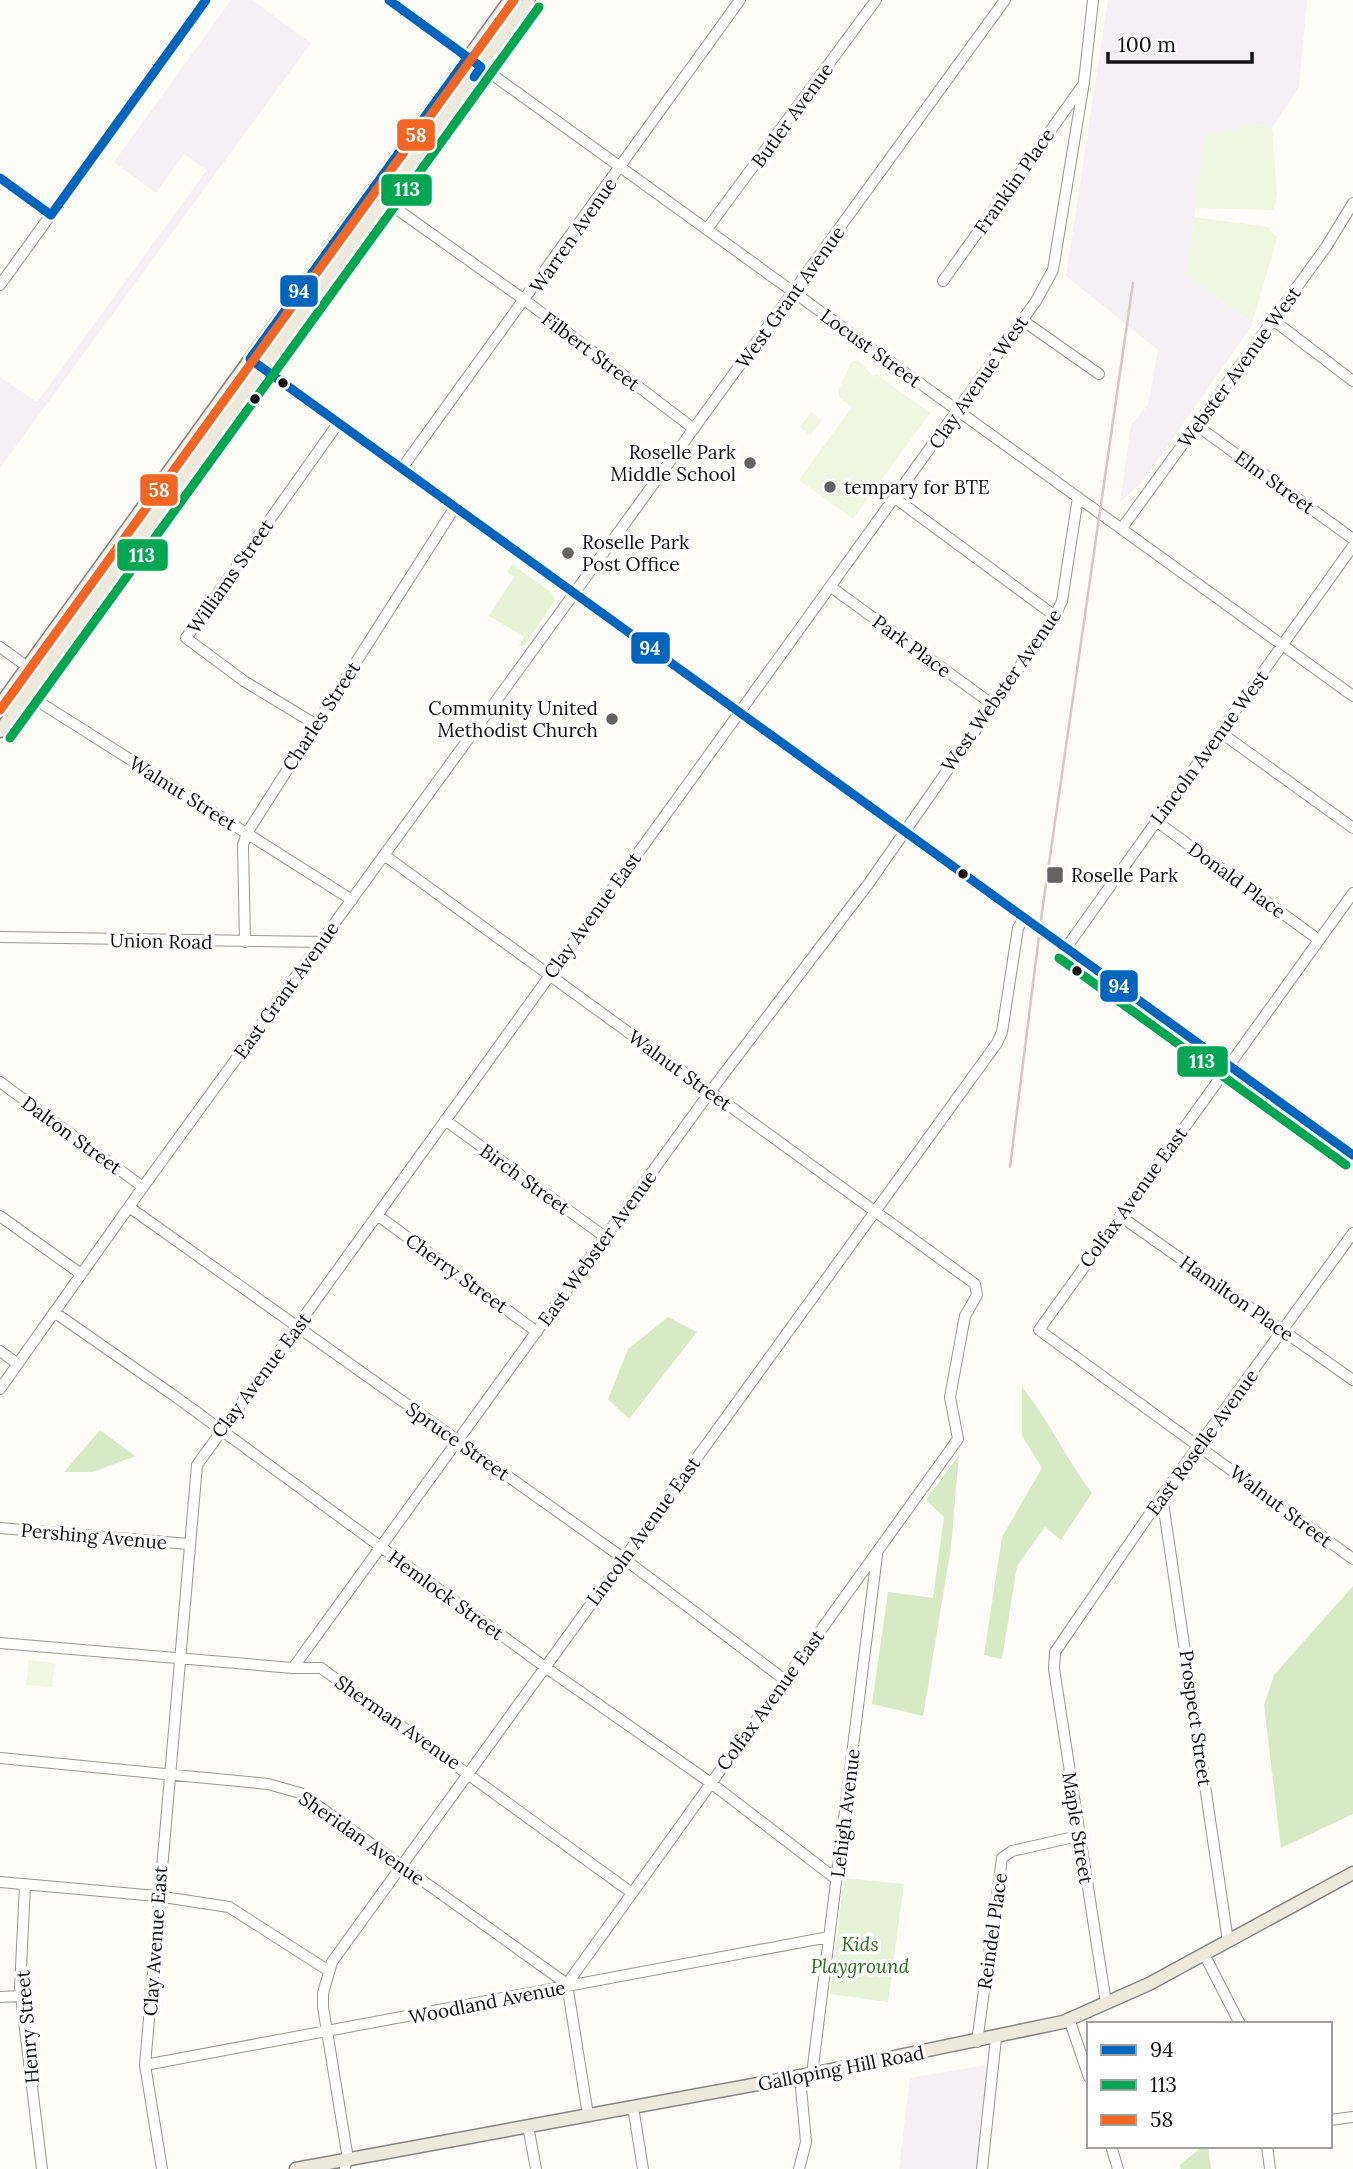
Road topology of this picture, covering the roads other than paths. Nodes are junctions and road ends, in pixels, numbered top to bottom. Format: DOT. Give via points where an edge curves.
graph roads {
  1 [pos="206,0"];
  2 [pos="389,0"];
  3 [pos="510,0"];
  4 [pos="529,0"];
  5 [pos="740,0"];
  6 [pos="876,0"];
  7 [pos="991,0"];
  8 [pos="1093,0"];
  9 [pos="1003,4"];
  10 [pos="468,57"];
  11 [pos="481,66"];
  12 [pos="1084,82"];
  13 [pos="621,167"];
  14 [pos="0,178"];
  15 [pos="384,200"];
  16 [pos="1353,203"];
  17 [pos="51,215"];
  18 [pos="708,229"];
  19 [pos="943,281"];
  20 [pos="0,285"];
  21 [pos="793,292"];
  22 [pos="526,301"];
  23 [pos="1022,320"];
  24 [pos="1273,320"];
  25 [pos="250,359"];
  26 [pos="263,368"];
  27 [pos="1099,374"];
  28 [pos="1353,381"];
  29 [pos="959,411"];
  30 [pos="339,422"];
  31 [pos="1196,425"];
  32 [pos="694,429"];
  33 [pos="402,468"];
  34 [pos="1078,497"];
  35 [pos="895,498"];
  36 [pos="455,507"];
  37 [pos="1122,528"];
  38 [pos="1353,539"];
  39 [pos="1353,546"];
  40 [pos="831,587"];
  41 [pos="575,593"];
  42 [pos="1055,616"];
  43 [pos="1283,646"];
  44 [pos="0,647"];
  45 [pos="27,667"];
  46 [pos="40,676"];
  47 [pos="14,686"];
  48 [pos="26,695"];
  49 [pos="1353,696"];
  50 [pos="992,704"];
  51 [pos="0,705"];
  52 [pos="738,711"];
  53 [pos="315,724"];
  54 [pos="0,731"];
  55 [pos="1220,732"];
  56 [pos="1156,821"];
  57 [pos="1353,828"];
  58 [pos="904,831"];
  59 [pos="247,833"];
  60 [pos="384,855"];
  61 [pos="1353,893"];
  62 [pos="352,900"];
  63 [pos="1024,918"];
  64 [pos="0,937"];
  65 [pos="1319,940"];
  66 [pos="245,942"];
  67 [pos="322,942"];
  68 [pos="1066,948"];
  69 [pos="549,975"];
  70 [pos="1228,1065"];
  71 [pos="0,1082"];
  72 [pos="710,1092"];
  73 [pos="445,1120"];
  74 [pos="1353,1155"];
  75 [pos="144,1187"];
  76 [pos="129,1207"];
  77 [pos="874,1211"];
  78 [pos="377,1215"];
  79 [pos="0,1216"];
  80 [pos="1120,1216"];
  81 [pos="1353,1233"];
  82 [pos="605,1237"];
  83 [pos="81,1274"];
  84 [pos="975,1284"];
  85 [pos="54,1312"];
  86 [pos="297,1327"];
  87 [pos="1039,1330"];
  88 [pos="1283,1330"];
  89 [pos="537,1332"];
  90 [pos="0,1351"];
  91 [pos="18,1364"];
  92 [pos="1353,1380"];
  93 [pos="0,1390"];
  94 [pos="220,1429"];
  95 [pos="457,1441"];
  96 [pos="1201,1446"];
  97 [pos="1162,1496"];
  98 [pos="0,1528"];
  99 [pos="189,1544"];
  100 [pos="381,1547"];
  101 [pos="877,1551"];
  102 [pos="623,1558"];
  103 [pos="1353,1559"];
  104 [pos="0,1643"];
  105 [pos="1055,1652"];
  106 [pos="178,1658"];
  107 [pos="545,1667"];
  108 [pos="293,1668"];
  109 [pos="785,1680"];
  110 [pos="0,1758"];
  111 [pos="468,1773"];
  112 [pos="168,1774"];
  113 [pos="711,1783"];
  114 [pos="1079,1836"];
  115 [pos="401,1865"];
  116 [pos="1353,1873"];
  117 [pos="836,1879"];
  118 [pos="0,1882"];
  119 [pos="25,1885"];
  120 [pos="632,1893"];
  121 [pos="157,1896"];
  122 [pos="829,1937"];
  123 [pos="1228,1941"];
  124 [pos="1204,1954"];
  125 [pos="329,1971"];
  126 [pos="568,1985"];
  127 [pos="21,1996"];
  128 [pos="0,1997"];
  129 [pos="1106,2003"];
  130 [pos="1069,2019"];
  131 [pos="1239,2022"];
  132 [pos="328,2032"];
  133 [pos="996,2038"];
  134 [pos="977,2042"];
  135 [pos="145,2065"];
  136 [pos="1087,2071"];
  137 [pos="806,2076"];
  138 [pos="633,2107"];
  139 [pos="588,2115"];
  140 [pos="1353,2118"];
  141 [pos="1332,2120"];
  142 [pos="528,2126"];
  143 [pos="1112,2148"];
  144 [pos="1267,2148"];
  145 [pos="345,2164"];
  146 [pos="42,2169"];
  147 [pos="162,2169"];
  148 [pos="296,2169"];
  149 [pos="536,2169"];
  150 [pos="643,2169"];
  151 [pos="799,2169"];
  152 [pos="982,2169"];
  153 [pos="1118,2169"];
  154 [pos="1270,2169"];
  1 -- 17 [label="street"];
  2 -- 10 [label="street, Locust Street"];
  3 -- 10 [label="main road"];
  4 -- 11 [label="main road"];
  5 -- 13 [label="street, Warren Avenue"];
  6 -- 18 [label="street, Butler Avenue"];
  7 -- 9 [label="street"];
  8 -- 12 [label="street, Clay Avenue West"];
  9 -- 21 [label="street, West Grant Avenue"];
  10 -- 11 [label="street, Locust Street"];
  10 -- 25 [label="main road"];
  11 -- 13 [label="street, Locust Street"];
  11 -- 15 [label="main road"];
  12 -- 19 [label="street, Franklin Place"];
  12 -- 23 [label="street, Clay Avenue West" via="1053,270"];
  13 -- 18 [label="street, Locust Street"];
  13 -- 22 [label="street, Warren Avenue"];
  14 -- 17 [label="street"];
  15 -- 22 [label="street, Filbert Street"];
  15 -- 26 [label="main road"];
  16 -- 24 [label="street, Webster Avenue West"];
  17 -- 20 [label="street"];
  18 -- 21 [label="street, Locust Street"];
  21 -- 29 [label="street, Locust Street"];
  21 -- 32 [label="street, West Grant Avenue"];
  22 -- 32 [label="street, Filbert Street"];
  22 -- 33 [label="street, Warren Avenue"];
  23 -- 27 [label="street"];
  23 -- 29 [label="street, Clay Avenue West"];
  24 -- 28 [label="street"];
  24 -- 31 [label="street, Webster Avenue West"];
  25 -- 26 [label="street"];
  25 -- 45 [label="main road"];
  26 -- 30 [label="street"];
  26 -- 46 [label="main road"];
  29 -- 34 [label="street, Locust Street"];
  29 -- 35 [label="street, Clay Avenue West"];
  30 -- 33 [label="street"];
  30 -- 53 [label="street, Williams Street" via="186,638 244,681"];
  31 -- 37 [label="street, Webster Avenue West"];
  31 -- 38 [label="street, Elm Street"];
  32 -- 41 [label="street, West Grant Avenue"];
  33 -- 36 [label="street"];
  34 -- 37 [label="street, Locust Street"];
  34 -- 42 [label="street, West Webster Avenue" via="1062,601"];
  35 -- 40 [label="street, Clay Avenue West"];
  35 -- 42 [label="street"];
  36 -- 41 [label="street"];
  36 -- 53 [label="street, Charles Street"];
  37 -- 43 [label="street, Locust Street"];
  39 -- 43 [label="street, Lincoln Avenue West"];
  40 -- 50 [label="street, Park Place"];
  40 -- 52 [label="street, Clay Avenue West"];
  41 -- 52 [label="street"];
  41 -- 60 [label="street, East Grant Avenue"];
  42 -- 50 [label="street, West Webster Avenue"];
  43 -- 49 [label="street, Locust Street"];
  43 -- 55 [label="street, Lincoln Avenue West"];
  44 -- 45 [label="street"];
  45 -- 46 [label="street"];
  45 -- 47 [label="main road"];
  46 -- 48 [label="main road"];
  47 -- 48 [label="street, Walnut Street"];
  47 -- 51 [label="main road"];
  48 -- 54 [label="main road"];
  48 -- 59 [label="street, Walnut Street"];
  50 -- 58 [label="street, West Webster Avenue"];
  52 -- 58 [label="street"];
  52 -- 69 [label="street, Clay Avenue East"];
  53 -- 59 [label="street, Charles Street"];
  55 -- 56 [label="street, Lincoln Avenue West"];
  55 -- 57 [label="street"];
  56 -- 65 [label="street, Donald Place"];
  56 -- 68 [label="street, Lincoln Avenue West"];
  58 -- 63 [label="street"];
  58 -- 72 [label="street, East Webster Avenue"];
  59 -- 62 [label="street, Walnut Street"];
  59 -- 66 [label="street, Charles Street" via="243,845"];
  60 -- 62 [label="street, East Grant Avenue"];
  60 -- 69 [label="street, Walnut Street"];
  61 -- 65 [label="street, Colfax Avenue East"];
  62 -- 67 [label="street, East Grant Avenue"];
  63 -- 68 [label="street"];
  63 -- 77 [label="street, Lincoln Avenue East" via="1018,928 997,1043"];
  64 -- 66 [label="street, Union Road"];
  65 -- 70 [label="street, Colfax Avenue East"];
  66 -- 67 [label="street, Union Road"];
  67 -- 75 [label="street, East Grant Avenue"];
  68 -- 70 [label="street"];
  69 -- 72 [label="street, Walnut Street"];
  69 -- 73 [label="street, Clay Avenue East"];
  70 -- 74 [label="street"];
  70 -- 80 [label="street, Colfax Avenue East"];
  71 -- 75 [label="street, Dalton Street"];
  72 -- 77 [label="street, Walnut Street"];
  72 -- 82 [label="street, East Webster Avenue"];
  73 -- 78 [label="street, Clay Avenue East"];
  73 -- 82 [label="street, Birch Street"];
  75 -- 76 [label="street, East Grant Avenue"];
  76 -- 83 [label="street, East Grant Avenue"];
  76 -- 86 [label="street, Spruce Street"];
  77 -- 84 [label="street, Walnut Street"];
  77 -- 102 [label="street, Lincoln Avenue East"];
  78 -- 86 [label="street, Clay Avenue East"];
  78 -- 89 [label="street, Cherry Street"];
  79 -- 83 [label="street"];
  80 -- 87 [label="street, Colfax Avenue East"];
  80 -- 88 [label="street, Hamilton Place"];
  81 -- 88 [label="street, East Roselle Avenue"];
  82 -- 89 [label="street, East Webster Avenue"];
  83 -- 85 [label="street, East Grant Avenue"];
  84 -- 101 [label="street, Colfax Avenue East" via="977,1295 965,1317 950,1397 958,1439"];
  85 -- 91 [label="street, East Grant Avenue"];
  85 -- 94 [label="street, Hemlock Street"];
  86 -- 94 [label="street, Clay Avenue East"];
  86 -- 95 [label="street, Spruce Street"];
  87 -- 96 [label="street, Walnut Street"];
  88 -- 92 [label="street, Hamilton Place"];
  88 -- 96 [label="street, East Roselle Avenue"];
  89 -- 95 [label="street, East Webster Avenue"];
  90 -- 91 [label="street"];
  91 -- 93 [label="street, East Grant Avenue"];
  94 -- 99 [label="street, Clay Avenue East" via="197,1465"];
  94 -- 100 [label="street, Hemlock Street"];
  95 -- 100 [label="street, East Webster Avenue"];
  95 -- 102 [label="street, Spruce Street"];
  96 -- 97 [label="street, East Roselle Avenue"];
  96 -- 103 [label="street, Walnut Street"];
  97 -- 105 [label="street, East Roselle Avenue"];
  97 -- 123 [label="street, Prospect Street"];
  98 -- 99 [label="street, Pershing Avenue"];
  99 -- 106 [label="street, Clay Avenue East"];
  100 -- 107 [label="street, Hemlock Street"];
  100 -- 108 [label="street, East Webster Avenue"];
  101 -- 109 [label="street, Colfax Avenue East"];
  101 -- 117 [label="street, Lehigh Avenue"];
  102 -- 107 [label="street, Lincoln Avenue East"];
  102 -- 109 [label="street, Spruce Street"];
  104 -- 106 [label="street, Sherman Avenue"];
  105 -- 114 [label="street, Maple Street"];
  106 -- 108 [label="street, Sherman Avenue"];
  106 -- 112 [label="street, Clay Avenue East"];
  107 -- 111 [label="street, Lincoln Avenue East"];
  107 -- 113 [label="street, Hemlock Street"];
  108 -- 111 [label="street, Sherman Avenue" via="321,1668"];
  109 -- 113 [label="street, Colfax Avenue East"];
  110 -- 112 [label="street, Sheridan Avenue"];
  111 -- 115 [label="street, Lincoln Avenue East"];
  111 -- 120 [label="street, Sherman Avenue"];
  112 -- 115 [label="street, Sheridan Avenue" via="268,1784 300,1793"];
  112 -- 121 [label="street, Clay Avenue East"];
  113 -- 117 [label="street, Hemlock Street"];
  113 -- 120 [label="street, Colfax Avenue East"];
  114 -- 129 [label="street, Maple Street"];
  114 -- 134 [label="street, Reindel Place" via="1012,1851 1002,1858"];
  115 -- 125 [label="street, Lincoln Avenue East"];
  115 -- 126 [label="street, Sheridan Avenue"];
  116 -- 123 [label="main road, Galloping Hill Road"];
  117 -- 122 [label="street, Lehigh Avenue"];
  118 -- 119 [label="street"];
  119 -- 121 [label="street"];
  119 -- 127 [label="street, Henry Street"];
  120 -- 126 [label="street, Colfax Avenue East"];
  121 -- 125 [label="street" via="229,1908"];
  121 -- 135 [label="street, Clay Avenue East"];
  122 -- 126 [label="street, Woodland Avenue"];
  122 -- 137 [label="street, Lehigh Avenue"];
  123 -- 124 [label="main road, Galloping Hill Road"];
  124 -- 129 [label="main road, Galloping Hill Road"];
  124 -- 131 [label="street"];
  125 -- 132 [label="street, Lincoln Avenue East" via="323,1993"];
  126 -- 132 [label="street, Woodland Avenue"];
  126 -- 139 [label="street"];
  127 -- 128 [label="street"];
  127 -- 146 [label="street, Henry Street"];
  129 -- 130 [label="main road, Galloping Hill Road"];
  130 -- 133 [label="main road, Galloping Hill Road"];
  130 -- 136 [label="street"];
  132 -- 135 [label="street, Woodland Avenue"];
  132 -- 145 [label="street, Lincoln Avenue East"];
  133 -- 134 [label="main road, Galloping Hill Road"];
  133 -- 152 [label="street"];
  134 -- 137 [label="main road, Galloping Hill Road"];
  135 -- 147 [label="street, Clay Avenue East"];
  137 -- 138 [label="main road, Galloping Hill Road"];
  137 -- 151 [label="street, Lehigh Avenue" via="806,2142"];
  138 -- 139 [label="main road, Galloping Hill Road"];
  138 -- 150 [label="street"];
  139 -- 142 [label="main road, Galloping Hill Road"];
  140 -- 141 [label="street"];
  142 -- 145 [label="main road, Galloping Hill Road"];
  142 -- 149 [label="street"];
  143 -- 153 [label="street"];
  144 -- 154 [label="street"];
  145 -- 148 [label="main road, Galloping Hill Road"];
}
